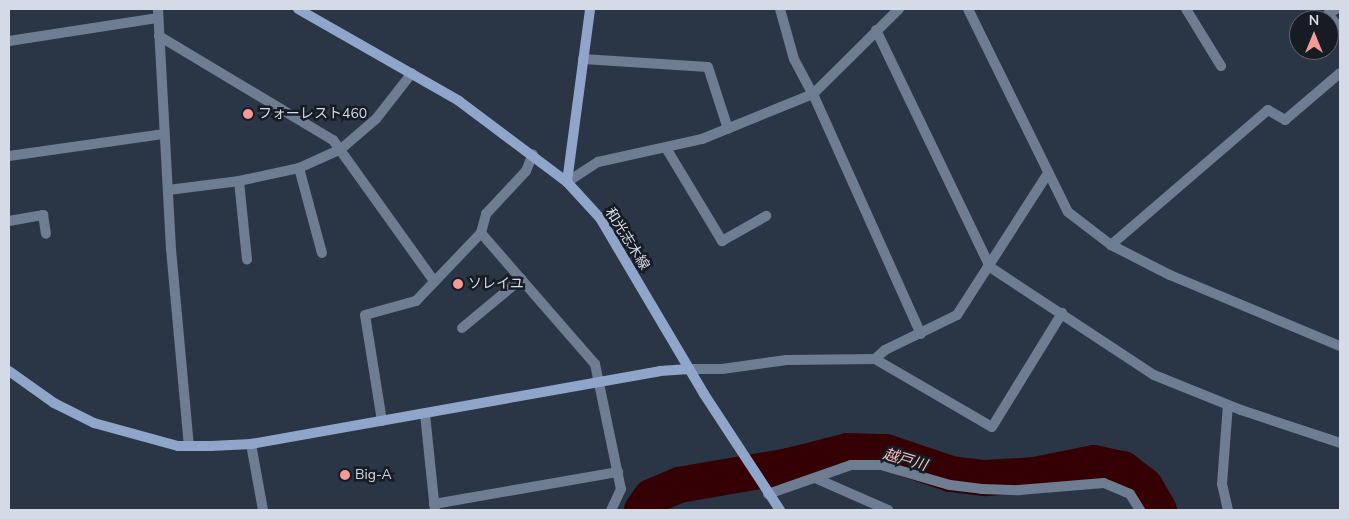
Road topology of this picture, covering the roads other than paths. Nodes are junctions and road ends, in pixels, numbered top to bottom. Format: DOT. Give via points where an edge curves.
graph roads {
  1 [pos="298,9"];
  2 [pos="590,9"];
  3 [pos="780,9"];
  4 [pos="899,9"];
  5 [pos="968,9"];
  6 [pos="1186,9"];
  7 [pos="158,13"];
  8 [pos="876,30"];
  9 [pos="159,36"];
  10 [pos="9,41"];
  11 [pos="583,59"];
  12 [pos="1221,66"];
  13 [pos="412,73"];
  14 [pos="1340,73"];
  15 [pos="813,94"];
  16 [pos="728,129"];
  17 [pos="164,134"];
  18 [pos="666,148"];
  19 [pos="341,149"];
  20 [pos="532,154"];
  21 [pos="9,156"];
  22 [pos="299,168"];
  23 [pos="1047,175"];
  24 [pos="239,182"];
  25 [pos="567,182"];
  26 [pos="168,190"];
  27 [pos="766,216"];
  28 [pos="9,221"];
  29 [pos="481,233"];
  30 [pos="46,234"];
  31 [pos="1111,245"];
  32 [pos="322,254"];
  33 [pos="246,260"];
  34 [pos="990,267"];
  35 [pos="521,279"];
  36 [pos="434,281"];
  37 [pos="1062,313"];
  38 [pos="462,328"];
  39 [pos="922,334"];
  40 [pos="1340,345"];
  41 [pos="875,358"];
  42 [pos="690,369"];
  43 [pos="9,373"];
  44 [pos="602,384"];
  45 [pos="1228,405"];
  46 [pos="425,414"];
  47 [pos="382,421"];
  48 [pos="1340,443"];
  49 [pos="251,444"];
  50 [pos="190,446"];
  51 [pos="618,472"];
  52 [pos="815,478"];
  53 [pos="768,494"];
  54 [pos="435,507"];
  55 [pos="263,510"];
  56 [pos="611,510"];
  57 [pos="780,510"];
  58 [pos="888,510"];
  59 [pos="1140,510"];
  60 [pos="1228,510"];
  1 -- 13 [label="street, 和光志木線" via="332,31"];
  2 -- 11 [label="street"];
  3 -- 15 [label="street" via="794,59"];
  4 -- 8 [label="street"];
  5 -- 23 [label="street"];
  6 -- 12 [label="street"];
  7 -- 9 [label="street"];
  7 -- 10 [label="street"];
  8 -- 15 [label="street"];
  8 -- 34 [label="street"];
  9 -- 17 [label="street"];
  9 -- 19 [label="street" via="333,140"];
  11 -- 16 [label="street" via="708,67"];
  11 -- 25 [label="street"];
  13 -- 19 [label="street" via="376,119"];
  13 -- 20 [label="street, 和光志木線" via="459,101"];
  14 -- 31 [label="street" via="1285,120 1268,110"];
  15 -- 16 [label="street"];
  15 -- 39 [label="street"];
  16 -- 18 [label="street"];
  17 -- 21 [label="street"];
  17 -- 26 [label="street"];
  18 -- 25 [label="street" via="598,162"];
  18 -- 27 [label="street" via="722,241"];
  19 -- 22 [label="street"];
  19 -- 36 [label="street"];
  20 -- 25 [label="street, 和光志木線"];
  20 -- 29 [label="street" via="526,171 486,214"];
  22 -- 24 [label="street"];
  22 -- 32 [label="street"];
  23 -- 31 [label="street" via="1068,212"];
  23 -- 34 [label="street"];
  24 -- 26 [label="street"];
  24 -- 33 [label="street"];
  25 -- 42 [label="street, 和光志木線" via="600,218"];
  26 -- 50 [label="street"];
  28 -- 30 [label="street" via="43,216"];
  29 -- 35 [label="street"];
  29 -- 36 [label="street"];
  31 -- 40 [label="street" via="1170,275"];
  34 -- 37 [label="street"];
  34 -- 39 [label="street" via="957,315"];
  35 -- 38 [label="street"];
  35 -- 44 [label="street" via="595,364"];
  36 -- 47 [label="street" via="416,301 365,315"];
  37 -- 41 [label="street" via="992,427"];
  37 -- 45 [label="street" via="1133,364"];
  39 -- 41 [label="street" via="885,350"];
  41 -- 42 [label="street" via="786,360 722,369"];
  42 -- 44 [label="street" via="660,371"];
  42 -- 53 [label="street, 和光志木線"];
  43 -- 50 [label="street" via="54,403 94,423 154,441"];
  44 -- 46 [label="street"];
  44 -- 51 [label="street"];
  45 -- 48 [label="street"];
  45 -- 60 [label="street" via="1222,484"];
  46 -- 47 [label="street"];
  46 -- 54 [label="street"];
  47 -- 49 [label="street"];
  49 -- 50 [label="street"];
  49 -- 55 [label="street"];
  51 -- 54 [label="street"];
  51 -- 56 [label="street" via="621,489"];
  52 -- 53 [label="street"];
  52 -- 58 [label="street"];
  52 -- 59 [label="street" via="852,465 881,465 950,485 982,489 1019,490 1104,482 1130,494"];
  53 -- 57 [label="street, 和光志木線"];
}
